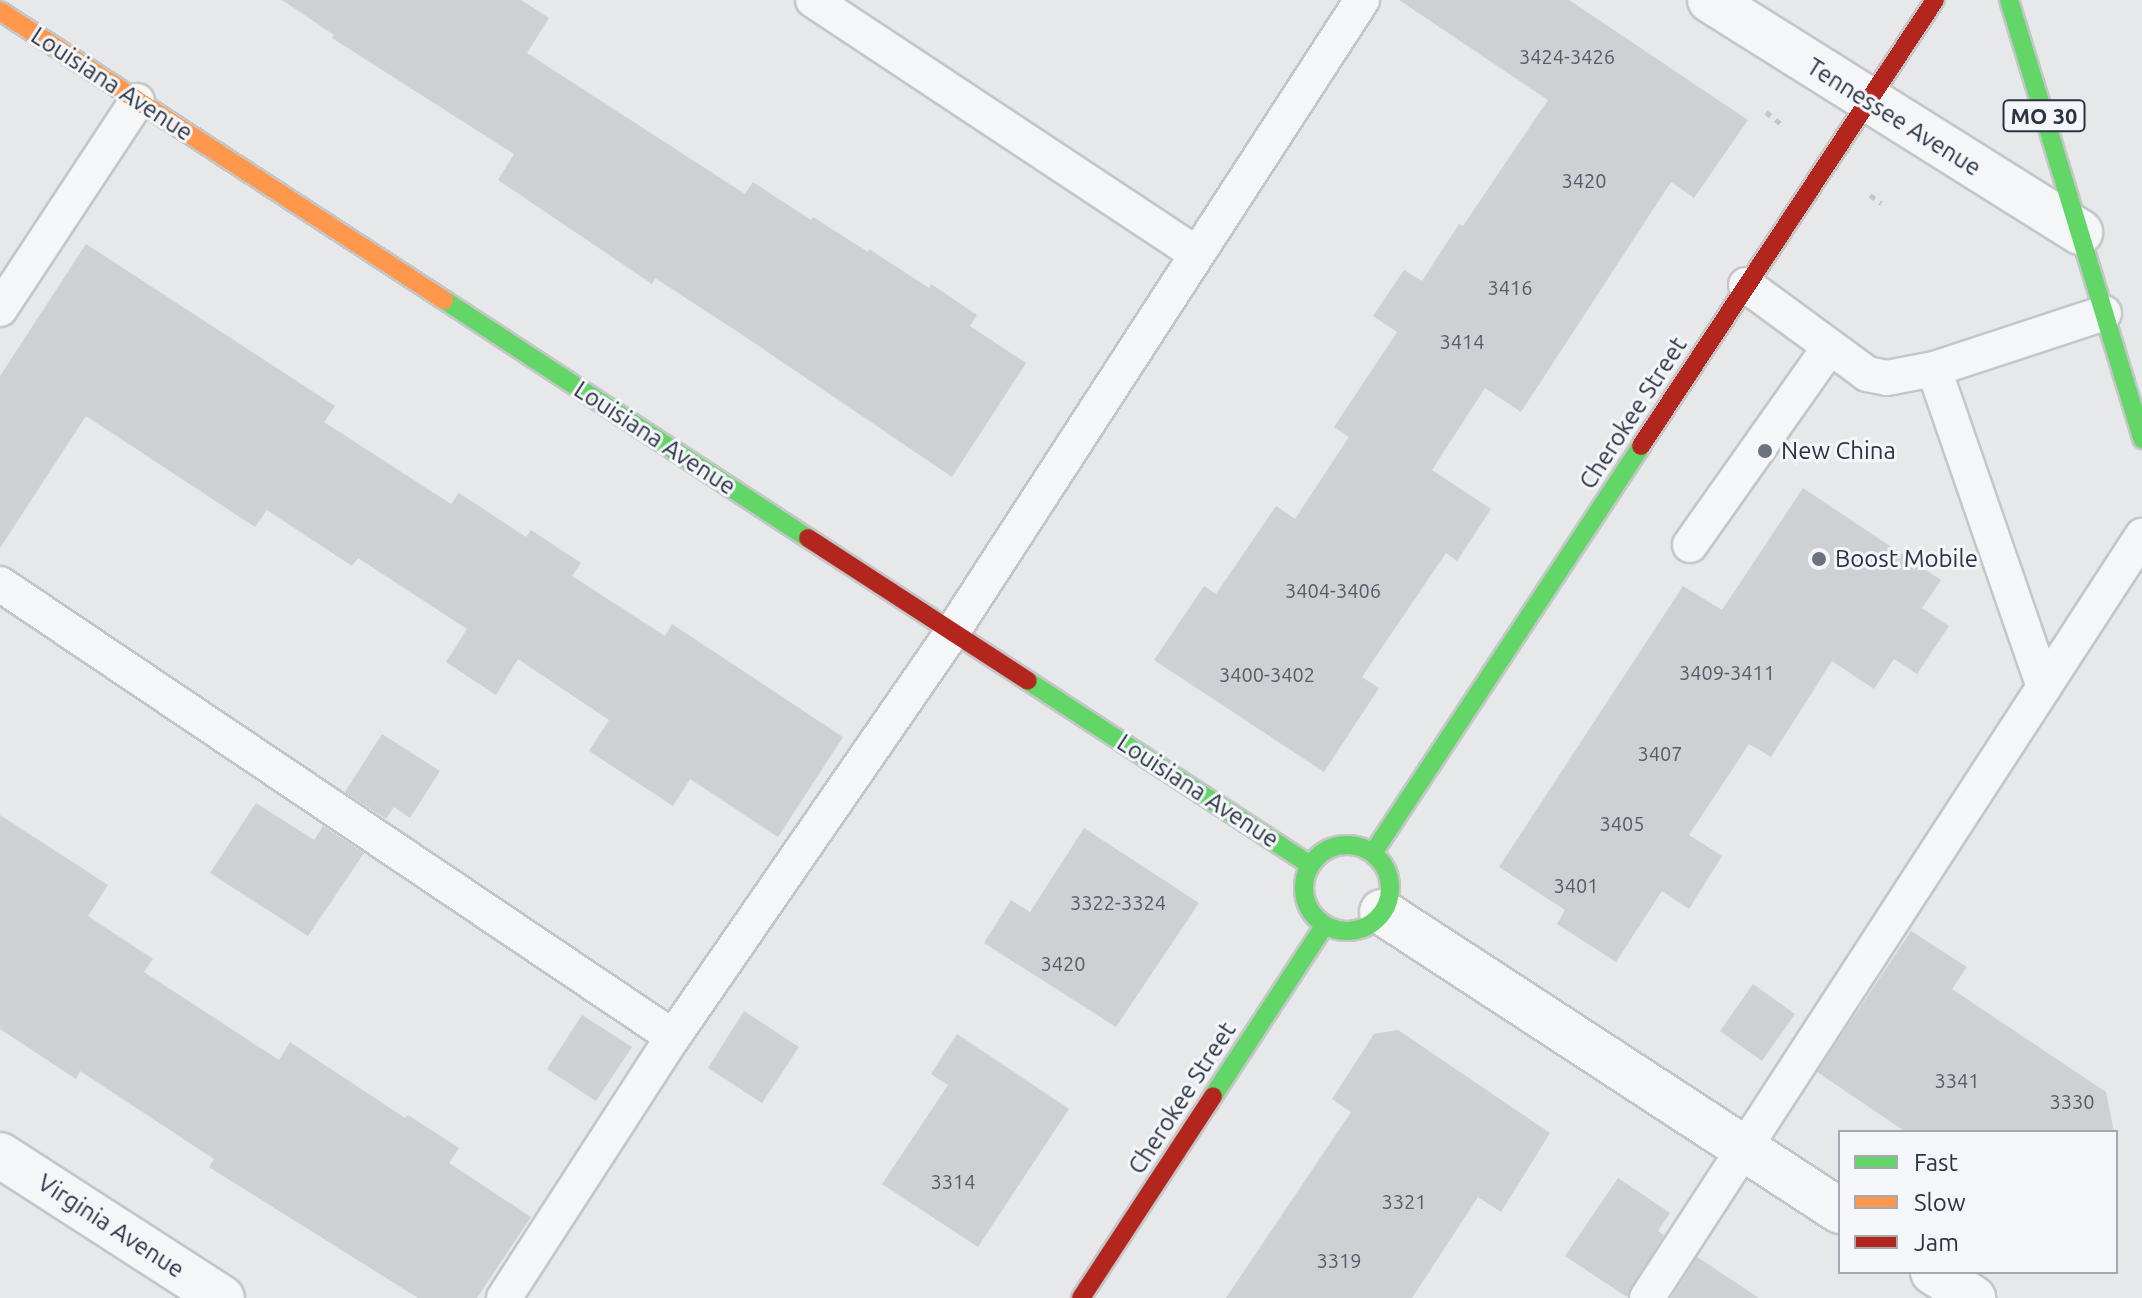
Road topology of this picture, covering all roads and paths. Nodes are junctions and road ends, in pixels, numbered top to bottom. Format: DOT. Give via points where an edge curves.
graph roads {
  1 [pos="813,0"];
  2 [pos="1362,0"];
  3 [pos="1710,0"];
  4 [pos="1935,0"];
  5 [pos="2009,0"];
  6 [pos="0,11"];
  7 [pos="137,101"];
  8 [pos="1868,101"];
  9 [pos="2080,232"];
  10 [pos="1197,254"];
  11 [pos="1746,285"];
  12 [pos="0,309"];
  13 [pos="2104,313"];
  14 [pos="1829,348"];
  15 [pos="1934,369"];
  16 [pos="2142,439"];
  17 [pos="2142,536"];
  18 [pos="1690,545"];
  19 [pos="0,584"];
  20 [pos="953,631"];
  21 [pos="2044,687"];
  22 [pos="1373,853"];
  23 [pos="1310,865"];
  24 [pos="1382,912"];
  25 [pos="1325,925"];
  26 [pos="673,1037"];
  27 [pos="1743,1148"];
  28 [pos="0,1155"];
  29 [pos="1838,1210"];
  30 [pos="1936,1274"];
  31 [pos="222,1298"];
  32 [pos="504,1298"];
  33 [pos="1081,1298"];
  34 [pos="1647,1298"];
  35 [pos="1973,1298"];
  1 -- 10 [label="lane"];
  2 -- 10 [label="lane"];
  3 -- 8 [label="street, Tennessee Avenue"];
  4 -- 8 [label="street, Cherokee Street"];
  5 -- 9 [label="street, MO 30"];
  6 -- 7 [label="street, Louisiana Avenue"];
  7 -- 12 [label="lane"];
  7 -- 20 [label="street, Louisiana Avenue"];
  8 -- 9 [label="street, Tennessee Avenue"];
  8 -- 11 [label="street, Cherokee Street"];
  9 -- 13 [label="street, MO 30"];
  10 -- 20 [label="lane"];
  11 -- 14 [label="lane"];
  11 -- 22 [label="street, Cherokee Street"];
  13 -- 15 [label="lane"];
  13 -- 16 [label="street, MO 30"];
  14 -- 15 [label="lane" via="1867,374 1887,378"];
  14 -- 18 [label="lane"];
  15 -- 21 [label="lane"];
  17 -- 21 [label="lane"];
  19 -- 26 [label="lane"];
  20 -- 23 [label="street, Louisiana Avenue"];
  20 -- 26 [label="lane"];
  21 -- 27 [label="lane"];
  22 -- 23 [label="street" via="1346,843 1320,853"];
  22 -- 24 [label="street" via="1389,874 1389,900"];
  23 -- 25 [label="street" via="1303,891 1313,917"];
  24 -- 25 [label="street" via="1362,929 1337,931"];
  24 -- 27 [label="street"];
  25 -- 33 [label="street, Cherokee Street"];
  26 -- 32 [label="lane"];
  27 -- 29 [label="street"];
  27 -- 34 [label="lane"];
  28 -- 31 [label="street, Virginia Avenue"];
  30 -- 35 [label="street"];
}
